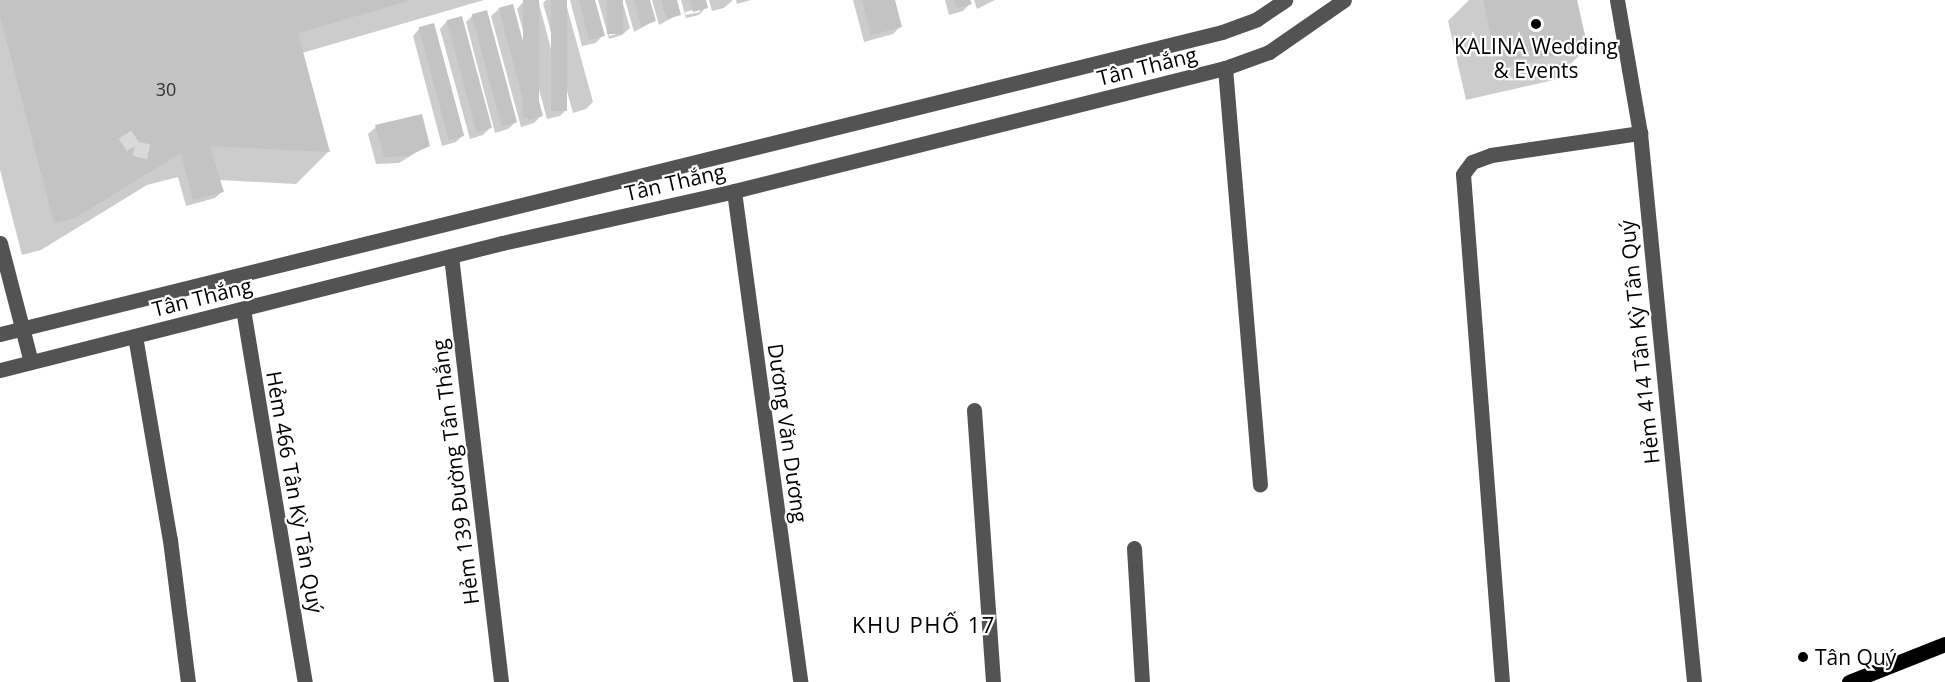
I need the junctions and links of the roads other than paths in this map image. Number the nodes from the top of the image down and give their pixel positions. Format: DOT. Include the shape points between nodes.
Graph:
graph roads {
  1 [pos="1285,0"];
  2 [pos="1344,0"];
  3 [pos="1617,0"];
  4 [pos="1225,68"];
  5 [pos="1640,133"];
  6 [pos="734,190"];
  7 [pos="0,243"];
  8 [pos="451,256"];
  9 [pos="243,309"];
  10 [pos="22,329"];
  11 [pos="0,334"];
  12 [pos="135,336"];
  13 [pos="31,362"];
  14 [pos="0,370"];
  15 [pos="974,410"];
  16 [pos="1260,485"];
  17 [pos="1134,548"];
  18 [pos="1945,644"];
  19 [pos="188,682"];
  20 [pos="305,682"];
  21 [pos="501,682"];
  22 [pos="800,682"];
  23 [pos="993,682"];
  24 [pos="1142,682"];
  25 [pos="1502,682"];
  26 [pos="1694,682"];
  27 [pos="1849,682"];
  1 -- 10 [label="street, Tân Thắng" via="1257,19 1222,32"];
  2 -- 4 [label="street, Tân Thắng" via="1269,52"];
  3 -- 5 [label="street, Hẻm 414 Tân Kỳ Tân Quý"];
  4 -- 6 [label="street, Tân Thắng"];
  4 -- 16 [label="street"];
  5 -- 25 [label="street" via="1491,155 1472,162 1462,174"];
  5 -- 26 [label="street, Hẻm 414 Tân Kỳ Tân Quý"];
  6 -- 8 [label="street, Tân Thắng"];
  6 -- 22 [label="street, Dương Văn Dương"];
  7 -- 10 [label="street"];
  8 -- 9 [label="street, Tân Thắng"];
  8 -- 21 [label="street, Hẻm 139 Đường Tân Thắng"];
  9 -- 12 [label="street, Tân Thắng"];
  9 -- 20 [label="street, Hẻm 466 Tân Kỳ Tân Quý"];
  10 -- 11 [label="street, Tân Thắng"];
  10 -- 13 [label="street"];
  12 -- 13 [label="street, Tân Thắng"];
  12 -- 19 [label="street" via="170,540"];
  13 -- 14 [label="street, Tân Thắng"];
  15 -- 23 [label="street"];
  17 -- 24 [label="street"];
  18 -- 27 [label="main road"];
}
